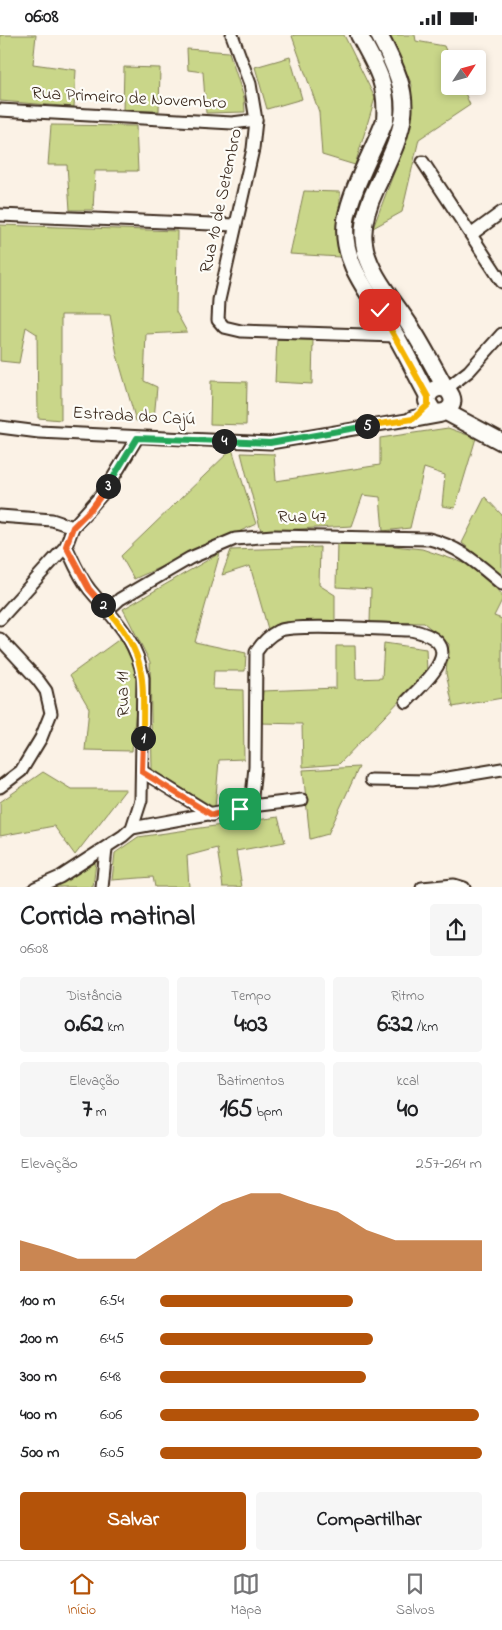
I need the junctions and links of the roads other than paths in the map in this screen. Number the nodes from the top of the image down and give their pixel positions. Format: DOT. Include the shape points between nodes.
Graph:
graph roads {
  1 [pos="232,35"];
  2 [pos="359,35"];
  3 [pos="379,35"];
  4 [pos="0,110"];
  5 [pos="256,120"];
  6 [pos="423,162"];
  7 [pos="502,212"];
  8 [pos="0,215"];
  9 [pos="235,225"];
  10 [pos="472,234"];
  11 [pos="502,282"];
  12 [pos="502,334"];
  13 [pos="396,336"];
  14 [pos="440,402"];
  15 [pos="413,419"];
  16 [pos="0,427"];
  17 [pos="137,438"];
  18 [pos="502,442"];
  19 [pos="0,516"];
  20 [pos="73,527"];
  21 [pos="66,546"];
  22 [pos="502,584"];
  23 [pos="108,610"];
  24 [pos="0,619"];
  25 [pos="0,639"];
  26 [pos="406,702"];
  27 [pos="502,769"];
  28 [pos="142,772"];
  29 [pos="371,780"];
  30 [pos="0,787"];
  31 [pos="302,800"];
  32 [pos="251,806"];
  33 [pos="212,815"];
  34 [pos="132,828"];
  35 [pos="106,849"];
  36 [pos="35,887"];
  37 [pos="102,887"];
  38 [pos="422,887"];
  39 [pos="464,887"];
  1 -- 5 [label="street, Rua 10 de Setembro" via="250,84"];
  2 -- 13 [label="main road" via="383,82 386,108 385,120 346,219 345,243 360,279"];
  3 -- 14 [label="main road" via="399,79 404,119 371,197 363,224 364,243 380,281 412,328"];
  4 -- 5 [label="street, Rua Primeiro de Novembro" via="232,123"];
  5 -- 9 [label="street, Rua 10 de Setembro"];
  6 -- 10 [label="street"];
  7 -- 10 [label="street"];
  8 -- 9 [label="street"];
  9 -- 13 [label="street, Rua 10 de Setembro" via="217,316 224,327 241,331"];
  10 -- 11 [label="street"];
  12 -- 14 [label="street"];
  13 -- 14 [label="main road"];
  14 -- 15 [label="main road, Estrada do Cajú"];
  14 -- 18 [label="main road"];
  15 -- 17 [label="street, Estrada do Cajú" via="270,443"];
  16 -- 17 [label="street, Estrada do Cajú"];
  17 -- 20 [label="street" via="105,491"];
  19 -- 20 [label="street" via="52,520"];
  20 -- 21 [label="street"];
  21 -- 23 [label="street, Rua 11" via="89,589"];
  21 -- 24 [label="street"];
  22 -- 23 [label="street, Rua 47" via="464,553 446,543 429,539 273,536 235,539 208,549 120,599"];
  23 -- 28 [label="street, Rua 11" via="134,645 140,661 143,678"];
  25 -- 30 [label="street" via="38,679 46,691 51,713 41,738 21,771"];
  26 -- 32 [label="street" via="438,669 442,657 440,646 424,633 303,628 280,630 265,639 256,652 255,767"];
  27 -- 29 [label="street" via="430,781"];
  28 -- 33 [label="street"];
  28 -- 34 [label="street, Rua 11" via="141,800"];
  31 -- 32 [label="street"];
  32 -- 33 [label="street"];
  33 -- 34 [label="street"];
  34 -- 35 [label="street"];
  35 -- 36 [label="street" via="60,877"];
  35 -- 37 [label="street"];
  38 -- 39 [label="street"];
}
